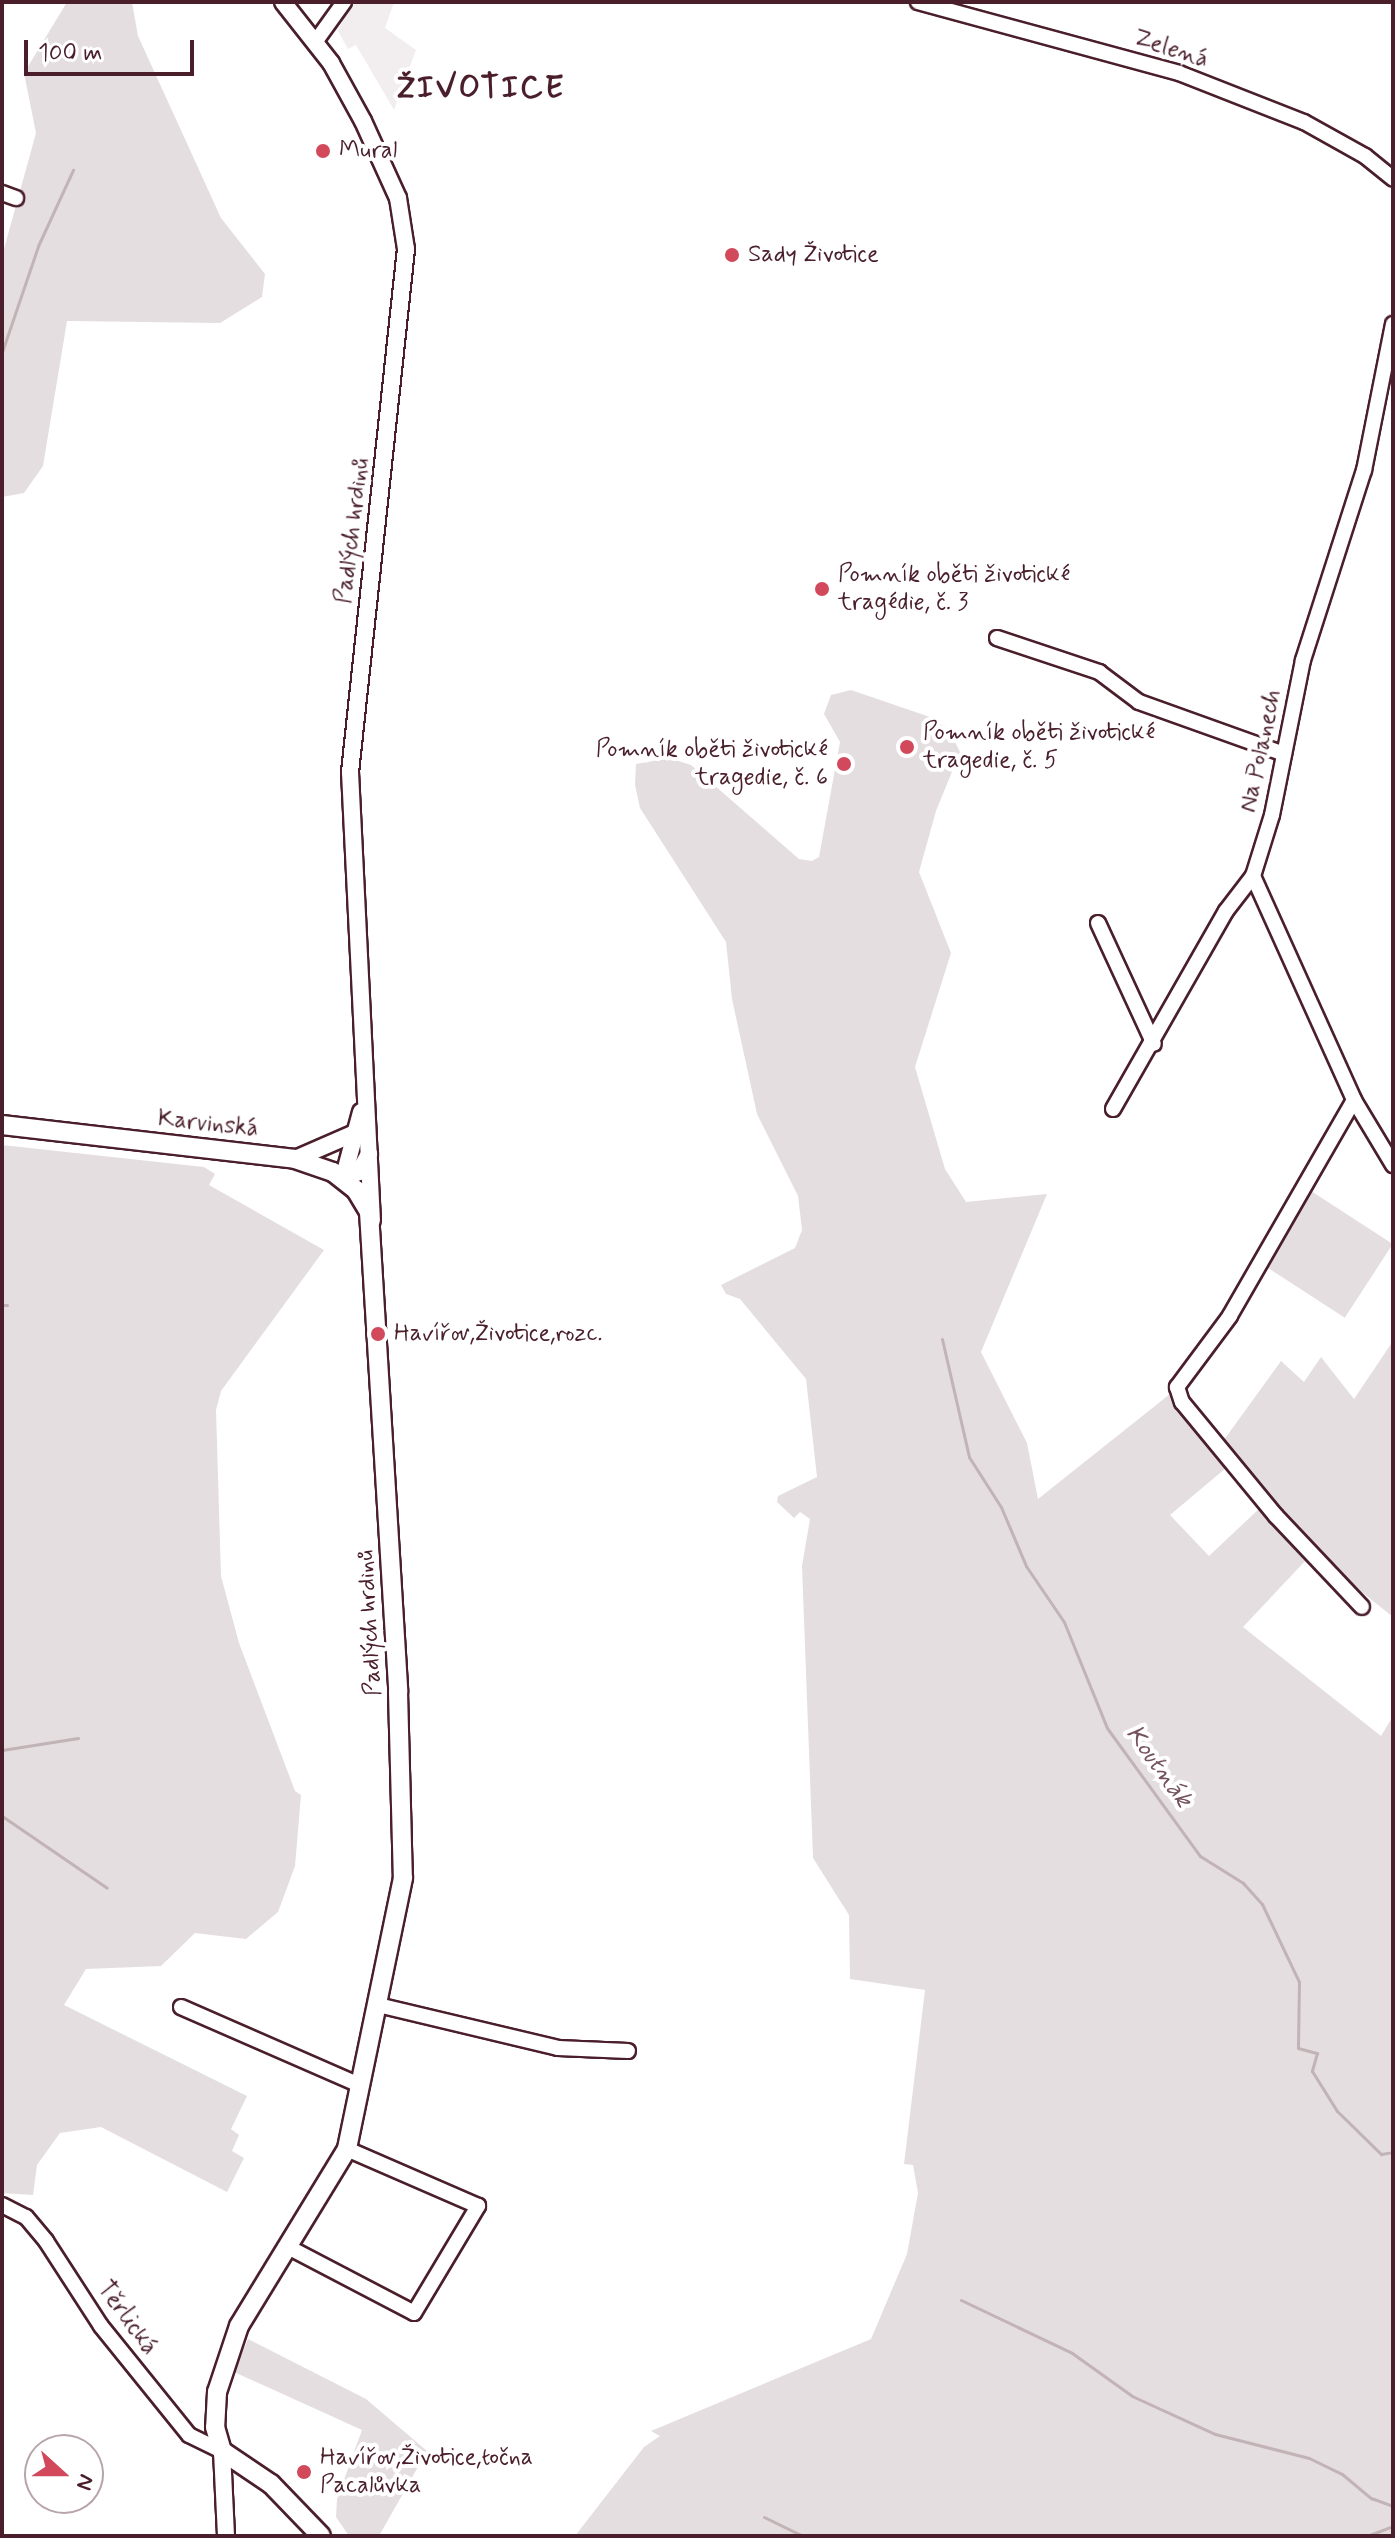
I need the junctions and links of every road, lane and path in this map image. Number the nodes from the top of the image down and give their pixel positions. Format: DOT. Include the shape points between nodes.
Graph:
graph roads {
  1 [pos="283,2"];
  2 [pos="344,2"];
  3 [pos="918,2"];
  4 [pos="316,41"];
  5 [pos="1393,179"];
  6 [pos="1393,324"];
  7 [pos="997,638"];
  8 [pos="1284,754"];
  9 [pos="1253,876"];
  10 [pos="1098,923"];
  11 [pos="1154,1044"];
  12 [pos="365,1099"];
  13 [pos="1354,1100"];
  14 [pos="1113,1109"];
  15 [pos="2,1125"];
  16 [pos="355,1133"];
  17 [pos="369,1154"];
  18 [pos="295,1159"];
  19 [pos="1393,1165"];
  20 [pos="343,1179"];
  21 [pos="372,1231"];
  22 [pos="1362,1607"];
  23 [pos="378,2005"];
  24 [pos="181,2007"];
  25 [pos="628,2051"];
  26 [pos="362,2086"];
  27 [pos="347,2149"];
  28 [pos="2,2205"];
  29 [pos="288,2247"];
  30 [pos="222,2451"];
  31 [pos="245,2467"];
  32 [pos="223,2478"];
  33 [pos="226,2536"];
  34 [pos="321,2536"];
  1 -- 4 [label="street, Padlých hrdinů"];
  2 -- 4 [label="street"];
  3 -- 5 [label="street, Zelená" via="1179,73 1304,122 1365,156"];
  4 -- 12 [label="street, Padlých hrdinů" via="383,162 398,198 406,249 350,772"];
  6 -- 8 [label="street, Na Polanech" via="1364,470 1303,660"];
  7 -- 8 [label="street" via="1099,672 1139,702"];
  8 -- 9 [label="street, Na Polanech"];
  9 -- 11 [label="street" via="1226,911"];
  9 -- 13 [label="street"];
  10 -- 11 [label="street"];
  11 -- 14 [label="street"];
  12 -- 16 [label="street, Padlých hrdinů"];
  12 -- 17 [label="street, Padlých hrdinů"];
  13 -- 19 [label="street"];
  13 -- 22 [label="street" via="1230,1316 1177,1387 1182,1402 1276,1516"];
  15 -- 18 [label="main road, Karvinská"];
  16 -- 18 [label="street"];
  16 -- 20 [label="street, Padlých hrdinů"];
  17 -- 20 [label="street" via="359,1172"];
  17 -- 21 [label="street, Padlých hrdinů"];
  18 -- 20 [label="main road, Karvinská"];
  20 -- 21 [label="main road, Karvinská" via="366,1203"];
  21 -- 23 [label="main road, Padlých hrdinů" via="404,1855"];
  23 -- 25 [label="street" via="558,2048"];
  23 -- 26 [label="main road, Padlých hrdinů"];
  24 -- 26 [label="street"];
  26 -- 27 [label="main road, Padlých hrdinů"];
  27 -- 29 [label="main road, Padlých hrdinů"];
  27 -- 29 [label="street" via="478,2206 414,2313"];
  28 -- 30 [label="street, Těrlická" via="26,2217 46,2241 101,2326 189,2435"];
  29 -- 30 [label="main road, Padlých hrdinů" via="249,2306 226,2358 215,2427"];
  30 -- 31 [label="main road"];
  30 -- 32 [label="street"];
  31 -- 32 [label="street"];
  31 -- 34 [label="main road" via="271,2484"];
  32 -- 33 [label="street"];
}
